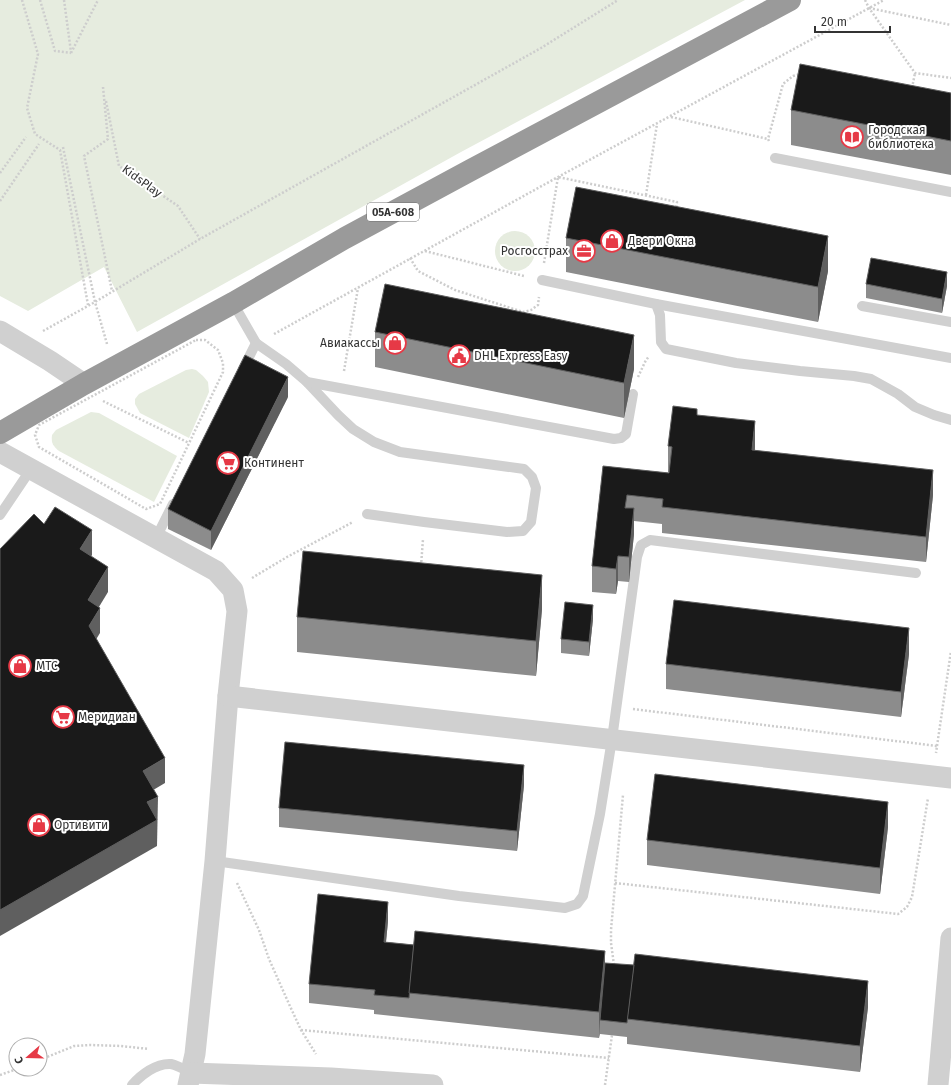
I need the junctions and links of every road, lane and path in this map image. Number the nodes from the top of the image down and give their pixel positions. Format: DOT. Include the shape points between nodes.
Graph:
graph roads {
  1 [pos="22,0"];
  2 [pos="40,0"];
  3 [pos="64,0"];
  4 [pos="98,0"];
  5 [pos="618,0"];
  6 [pos="790,0"];
  7 [pos="865,0"];
  8 [pos="884,0"];
  9 [pos="869,8"];
  10 [pos="951,25"];
  11 [pos="71,53"];
  12 [pos="804,73"];
  13 [pos="915,73"];
  14 [pos="951,78"];
  15 [pos="910,94"];
  16 [pos="670,116"];
  17 [pos="657,124"];
  18 [pos="26,137"];
  19 [pos="768,139"];
  20 [pos="40,144"];
  21 [pos="63,147"];
  22 [pos="775,158"];
  23 [pos="0,173"];
  24 [pos="558,176"];
  25 [pos="951,192"];
  26 [pos="646,195"];
  27 [pos="0,201"];
  28 [pos="675,215"];
  29 [pos="200,239"];
  30 [pos="424,250"];
  31 [pos="410,258"];
  32 [pos="542,280"];
  33 [pos="358,287"];
  34 [pos="112,291"];
  35 [pos="94,302"];
  36 [pos="233,303"];
  37 [pos="656,304"];
  38 [pos="88,305"];
  39 [pos="538,305"];
  40 [pos="862,306"];
  41 [pos="951,322"];
  42 [pos="0,331"];
  43 [pos="661,342"];
  44 [pos="20,343"];
  45 [pos="256,343"];
  46 [pos="951,358"];
  47 [pos="117,375"];
  48 [pos="238,378"];
  49 [pos="307,382"];
  50 [pos="342,388"];
  51 [pos="89,390"];
  52 [pos="633,394"];
  53 [pos="951,420"];
  54 [pos="0,433"];
  55 [pos="189,443"];
  56 [pos="0,452"];
  57 [pos="31,469"];
  58 [pos="178,496"];
  59 [pos="367,514"];
  60 [pos="0,515"];
  61 [pos="424,522"];
  62 [pos="156,538"];
  63 [pos="421,570"];
  64 [pos="916,573"];
  65 [pos="233,590"];
  66 [pos="951,651"];
  67 [pos="228,696"];
  68 [pos="616,707"];
  69 [pos="612,739"];
  70 [pos="937,746"];
  71 [pos="941,777"];
  72 [pos="624,788"];
  73 [pos="215,861"];
  74 [pos="615,883"];
  75 [pos="951,938"];
  76 [pos="614,966"];
  77 [pos="301,1030"];
  78 [pos="612,1035"];
  79 [pos="150,1049"];
  80 [pos="48,1057"];
  81 [pos="609,1058"];
  82 [pos="331,1078"];
  83 [pos="191,1081"];
  84 [pos="132,1085"];
  85 [pos="433,1085"];
  86 [pos="605,1085"];
  87 [pos="938,1085"];
  1 -- 38 [label="path" via="38,54 27,108 34,134 60,150"];
  2 -- 11 [label="path" via="55,51"];
  3 -- 11 [label="path"];
  4 -- 11 [label="path"];
  5 -- 29 [label="path" via="541,48"];
  6 -- 36 [label="highway, 05А-608" via="464,173"];
  7 -- 9 [label="path"];
  8 -- 9 [label="path"];
  9 -- 10 [label="path"];
  9 -- 13 [label="path"];
  9 -- 16 [label="path"];
  12 -- 19 [label="path" via="793,76 783,84"];
  13 -- 14 [label="path"];
  13 -- 15 [label="path"];
  16 -- 17 [label="path"];
  16 -- 19 [label="path"];
  17 -- 24 [label="path"];
  17 -- 26 [label="path"];
  18 -- 23 [label="path"];
  19 -- 22 [label="path"];
  20 -- 27 [label="path"];
  21 -- 35 [label="path"];
  22 -- 25 [label="lane"];
  24 -- 26 [label="path"];
  24 -- 30 [label="path"];
  24 -- 32 [label="path"];
  26 -- 28 [label="path" via="677,202"];
  29 -- 34 [label="path"];
  29 -- 34 [label="path, KidsPlay" via="178,206 119,166 103,87 108,139 84,156"];
  30 -- 31 [label="path"];
  30 -- 32 [label="path"];
  31 -- 33 [label="path"];
  31 -- 39 [label="path" via="418,271 455,290 523,312"];
  32 -- 37 [label="lane"];
  33 -- 45 [label="path"];
  33 -- 50 [label="path"];
  34 -- 35 [label="path"];
  35 -- 38 [label="path"];
  35 -- 47 [label="path"];
  36 -- 45 [label="lane"];
  36 -- 47 [label="highway, 05А-608"];
  37 -- 43 [label="lane" via="660,315"];
  37 -- 46 [label="lane"];
  38 -- 44 [label="path"];
  40 -- 41 [label="lane"];
  42 -- 44 [label="street"];
  43 -- 52 [label="path" via="645,362"];
  43 -- 53 [label="lane" via="666,349 736,363 871,379 915,407"];
  44 -- 51 [label="street" via="50,360"];
  45 -- 48 [label="lane"];
  45 -- 49 [label="lane"];
  47 -- 51 [label="highway, 05А-608"];
  47 -- 51 [label="path"];
  47 -- 55 [label="path" via="196,340 205,340 218,350 223,372"];
  49 -- 50 [label="lane"];
  49 -- 61 [label="lane" via="338,415 374,442 400,452 524,469 532,477 536,488 531,522 523,531 507,532"];
  50 -- 52 [label="lane" via="614,438 621,438 626,434"];
  51 -- 54 [label="highway, 05А-608"];
  51 -- 55 [label="path"];
  51 -- 55 [label="path" via="39,425 35,436 39,447 146,508 160,504"];
  56 -- 57 [label="street"];
  57 -- 60 [label="lane"];
  57 -- 62 [label="street"];
  58 -- 62 [label="lane"];
  59 -- 61 [label="lane"];
  59 -- 65 [label="path" via="287,557"];
  61 -- 63 [label="path"];
  62 -- 65 [label="street" via="216,571"];
  64 -- 68 [label="lane" via="650,540 641,546 637,557"];
  65 -- 67 [label="street" via="237,611"];
  66 -- 70 [label="path"];
  67 -- 69 [label="street"];
  67 -- 73 [label="street"];
  68 -- 69 [label="lane"];
  68 -- 70 [label="path"];
  69 -- 71 [label="street"];
  69 -- 73 [label="lane" via="583,896 577,904 565,908 460,896"];
  70 -- 71 [label="path"];
  71 -- 74 [label="path" via="912,897 898,914"];
  72 -- 74 [label="path"];
  73 -- 77 [label="path" via="234,876"];
  73 -- 83 [label="street"];
  74 -- 76 [label="path" via="611,930"];
  75 -- 87 [label="street"];
  77 -- 81 [label="path"];
  77 -- 82 [label="path"];
  78 -- 81 [label="path"];
  79 -- 80 [label="path" via="74,1046"];
  81 -- 86 [label="path"];
  82 -- 83 [label="street"];
  82 -- 85 [label="street"];
  83 -- 84 [label="lane" via="171,1064 150,1070 139,1076"];
}
